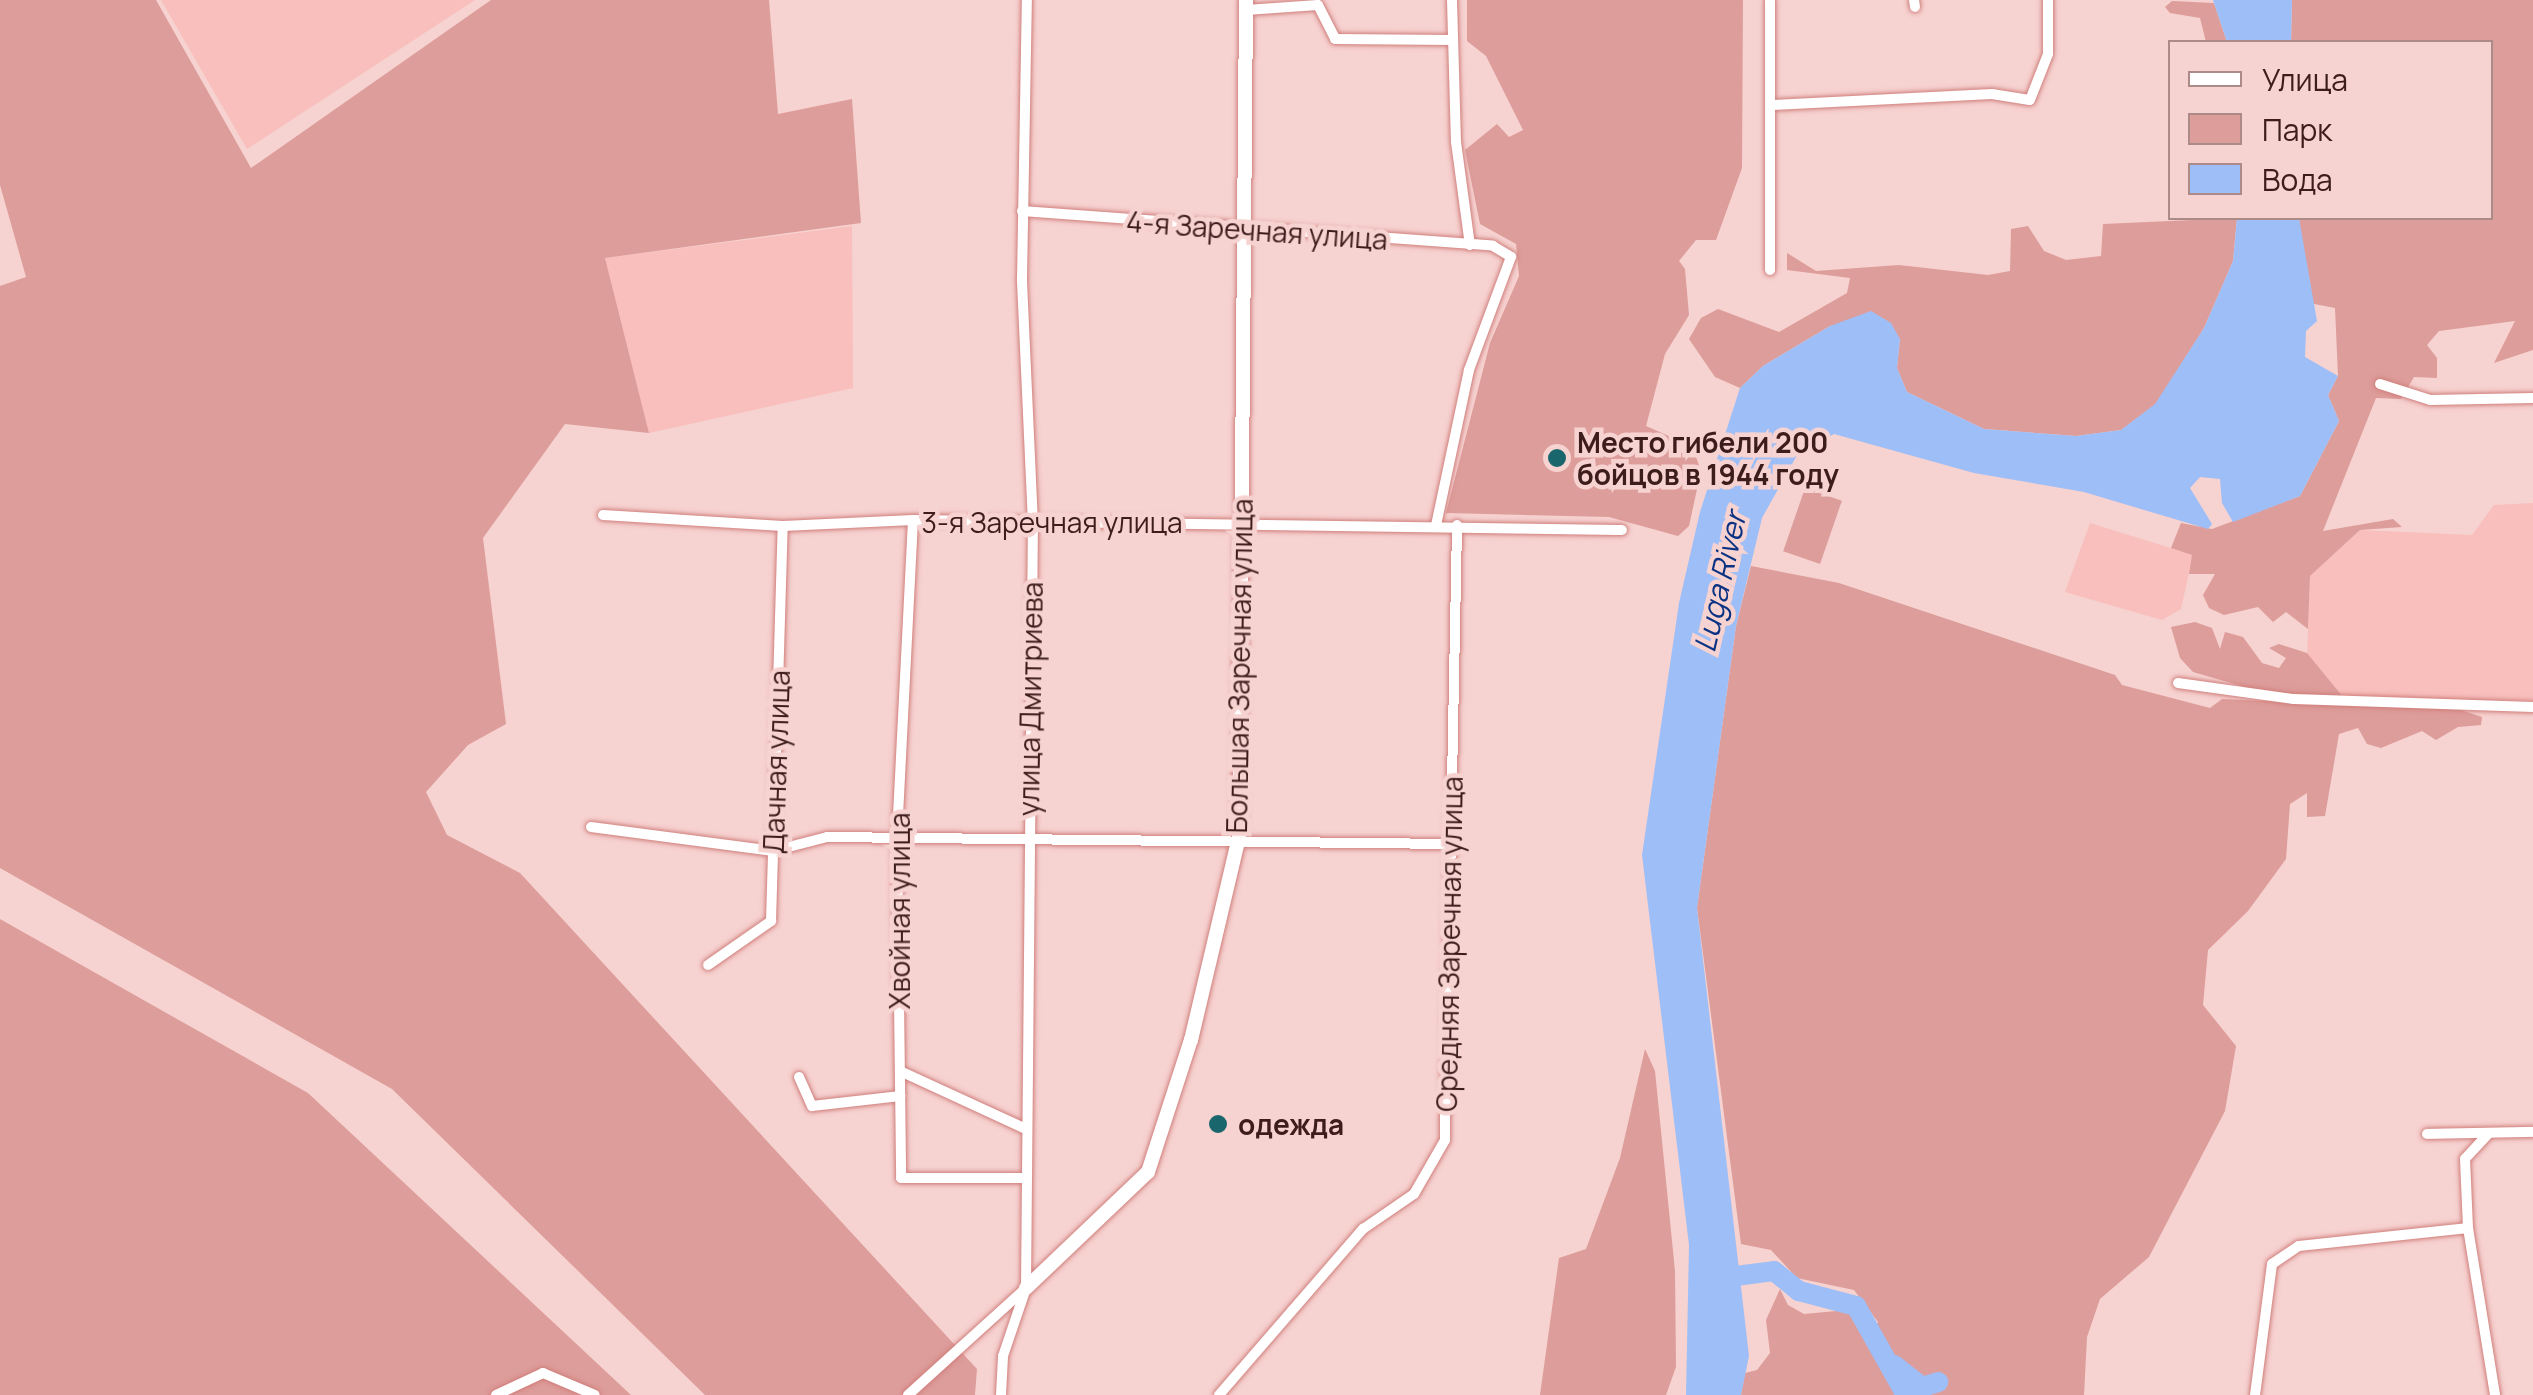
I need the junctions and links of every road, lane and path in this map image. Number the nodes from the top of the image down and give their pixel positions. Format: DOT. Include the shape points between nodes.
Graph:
graph roads {
  1 [pos="1027,0"];
  2 [pos="1452,0"];
  3 [pos="1770,0"];
  4 [pos="2048,0"];
  5 [pos="1246,5"];
  6 [pos="1453,40"];
  7 [pos="1774,105"];
  8 [pos="1022,210"];
  9 [pos="1243,232"];
  10 [pos="1470,245"];
  11 [pos="1770,270"];
  12 [pos="2380,384"];
  13 [pos="2533,398"];
  14 [pos="603,515"];
  15 [pos="913,520"];
  16 [pos="1243,522"];
  17 [pos="1033,524"];
  18 [pos="1436,525"];
  19 [pos="1457,525"];
  20 [pos="782,526"];
  21 [pos="1622,530"];
  22 [pos="2178,684"];
  23 [pos="2533,707"];
  24 [pos="591,827"];
  25 [pos="896,837"];
  26 [pos="1238,837"];
  27 [pos="1026,842"];
  28 [pos="1450,844"];
  29 [pos="773,851"];
  30 [pos="708,965"];
  31 [pos="900,1071"];
  32 [pos="799,1077"];
  33 [pos="900,1096"];
  34 [pos="1026,1130"];
  35 [pos="2533,1132"];
  36 [pos="2489,1133"];
  37 [pos="2427,1134"];
  38 [pos="1026,1178"];
  39 [pos="2468,1228"];
  40 [pos="1026,1288"];
  41 [pos="496,1395"];
  42 [pos="594,1395"];
  43 [pos="908,1395"];
  44 [pos="1001,1395"];
  45 [pos="1220,1395"];
  46 [pos="2255,1395"];
  47 [pos="2495,1395"];
  1 -- 8 [label="street, улица Дмитриева"];
  2 -- 6 [label="street"];
  3 -- 7 [label="street"];
  4 -- 7 [label="street" via="2048,54 2030,100 1992,94"];
  5 -- 6 [label="street" via="1318,5 1335,39"];
  5 -- 9 [label="street, Большая Заречная улица"];
  6 -- 10 [label="street" via="1456,142"];
  7 -- 11 [label="street"];
  8 -- 9 [label="street, 4-я Заречная улица"];
  8 -- 17 [label="street, улица Дмитриева"];
  9 -- 10 [label="street, 4-я Заречная улица"];
  9 -- 16 [label="street, Большая Заречная улица"];
  10 -- 18 [label="street, 4-я Заречная улица" via="1493,246 1511,258 1469,370"];
  12 -- 13 [label="street" via="2430,400"];
  14 -- 20 [label="street, 3-я Заречная улица"];
  15 -- 17 [label="street, 3-я Заречная улица"];
  15 -- 20 [label="street, 3-я Заречная улица"];
  15 -- 25 [label="street, Хвойная улица"];
  16 -- 17 [label="street, 3-я Заречная улица"];
  16 -- 18 [label="street, 3-я Заречная улица"];
  16 -- 26 [label="street, Большая Заречная улица"];
  17 -- 27 [label="street, улица Дмитриева"];
  18 -- 19 [label="street, 3-я Заречная улица"];
  19 -- 21 [label="street, 3-я Заречная улица"];
  19 -- 28 [label="street, Средняя Заречная улица"];
  20 -- 29 [label="street, Дачная улица"];
  22 -- 23 [label="street" via="2294,699"];
  24 -- 29 [label="street"];
  25 -- 27 [label="street"];
  25 -- 29 [label="street" via="828,838"];
  25 -- 31 [label="street, Хвойная улица"];
  26 -- 27 [label="street"];
  26 -- 28 [label="street"];
  26 -- 40 [label="street, Большая Заречная улица" via="1191,1040 1148,1172"];
  27 -- 34 [label="street, улица Дмитриева"];
  28 -- 45 [label="street, Средняя Заречная улица" via="1445,1140 1414,1194 1363,1229"];
  29 -- 30 [label="street, Дачная улица" via="770,921"];
  31 -- 33 [label="street, Хвойная улица"];
  31 -- 34 [label="street"];
  32 -- 33 [label="street" via="812,1106"];
  33 -- 38 [label="street, Хвойная улица" via="901,1178"];
  34 -- 38 [label="street, улица Дмитриева"];
  35 -- 36 [label="street"];
  36 -- 37 [label="street"];
  36 -- 39 [label="street" via="2465,1159"];
  38 -- 40 [label="street, улица Дмитриева"];
  39 -- 46 [label="street" via="2298,1246 2272,1264"];
  39 -- 47 [label="street"];
  40 -- 43 [label="street, Большая Заречная улица"];
  40 -- 44 [label="street, улица Дмитриева" via="1004,1356"];
  41 -- 42 [label="street" via="542,1373"];
}
